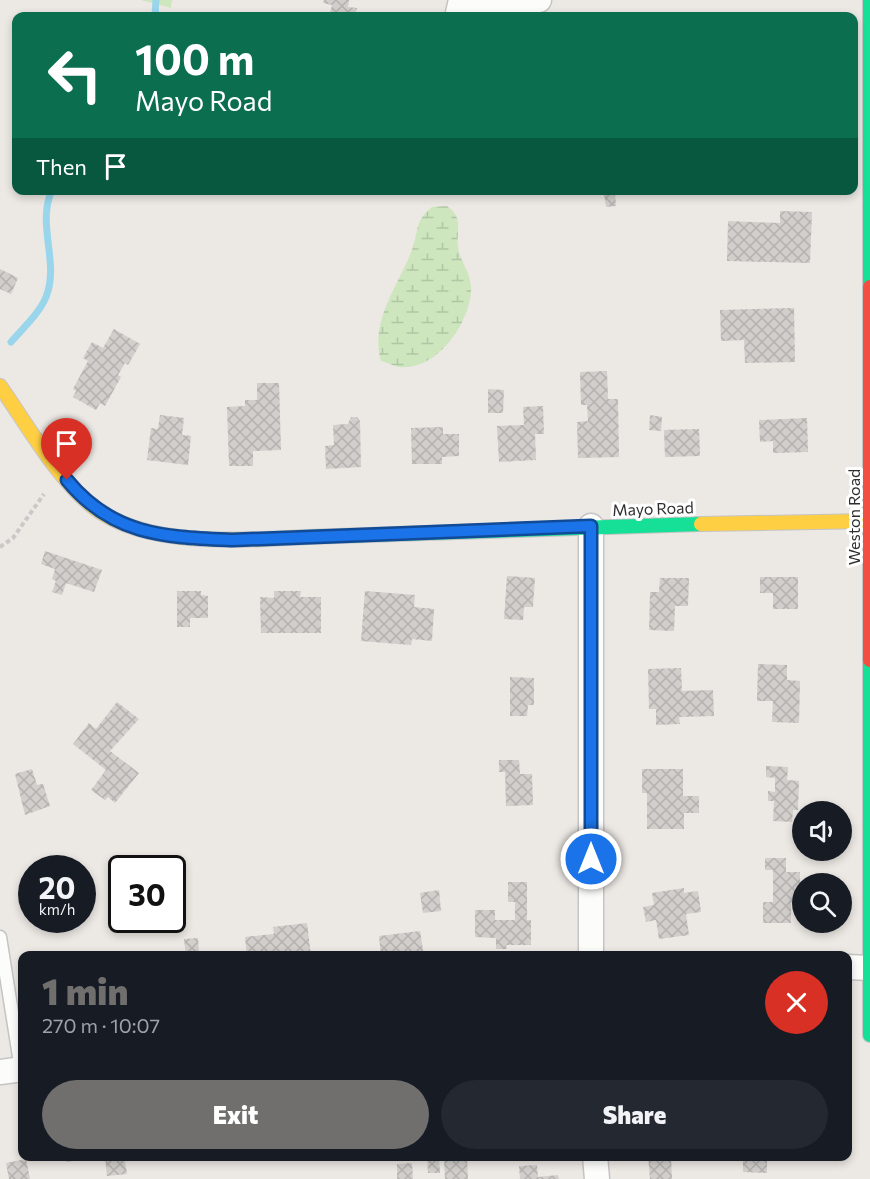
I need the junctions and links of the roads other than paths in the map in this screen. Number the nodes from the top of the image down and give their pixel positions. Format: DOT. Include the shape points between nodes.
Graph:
graph roads {
  1 [pos="539,0"];
  2 [pos="870,0"];
  3 [pos="464,12"];
  4 [pos="870,99"];
  5 [pos="0,386"];
  6 [pos="869,521"];
  7 [pos="591,526"];
  8 [pos="870,577"];
  9 [pos="870,914"];
  10 [pos="0,937"];
  11 [pos="591,951"];
  12 [pos="852,967"];
  13 [pos="870,968"];
  14 [pos="870,1035"];
  15 [pos="14,1070"];
  16 [pos="595,1161"];
  17 [pos="597,1179"];
  1 -- 3 [label="street"];
  2 -- 4 [label="main road, Weston Road"];
  4 -- 6 [label="main road, Weston Road"];
  5 -- 7 [label="main road, Mayo Road" via="59,470 94,508 113,520 158,534 232,540"];
  6 -- 7 [label="main road, Mayo Road"];
  6 -- 8 [label="main road, Weston Road"];
  7 -- 11 [label="street"];
  8 -- 9 [label="main road, Weston Road"];
  9 -- 13 [label="main road, Weston Road"];
  10 -- 15 [label="lane"];
  12 -- 13 [label="street"];
  13 -- 14 [label="main road, Weston Road"];
  16 -- 17 [label="street"];
}
